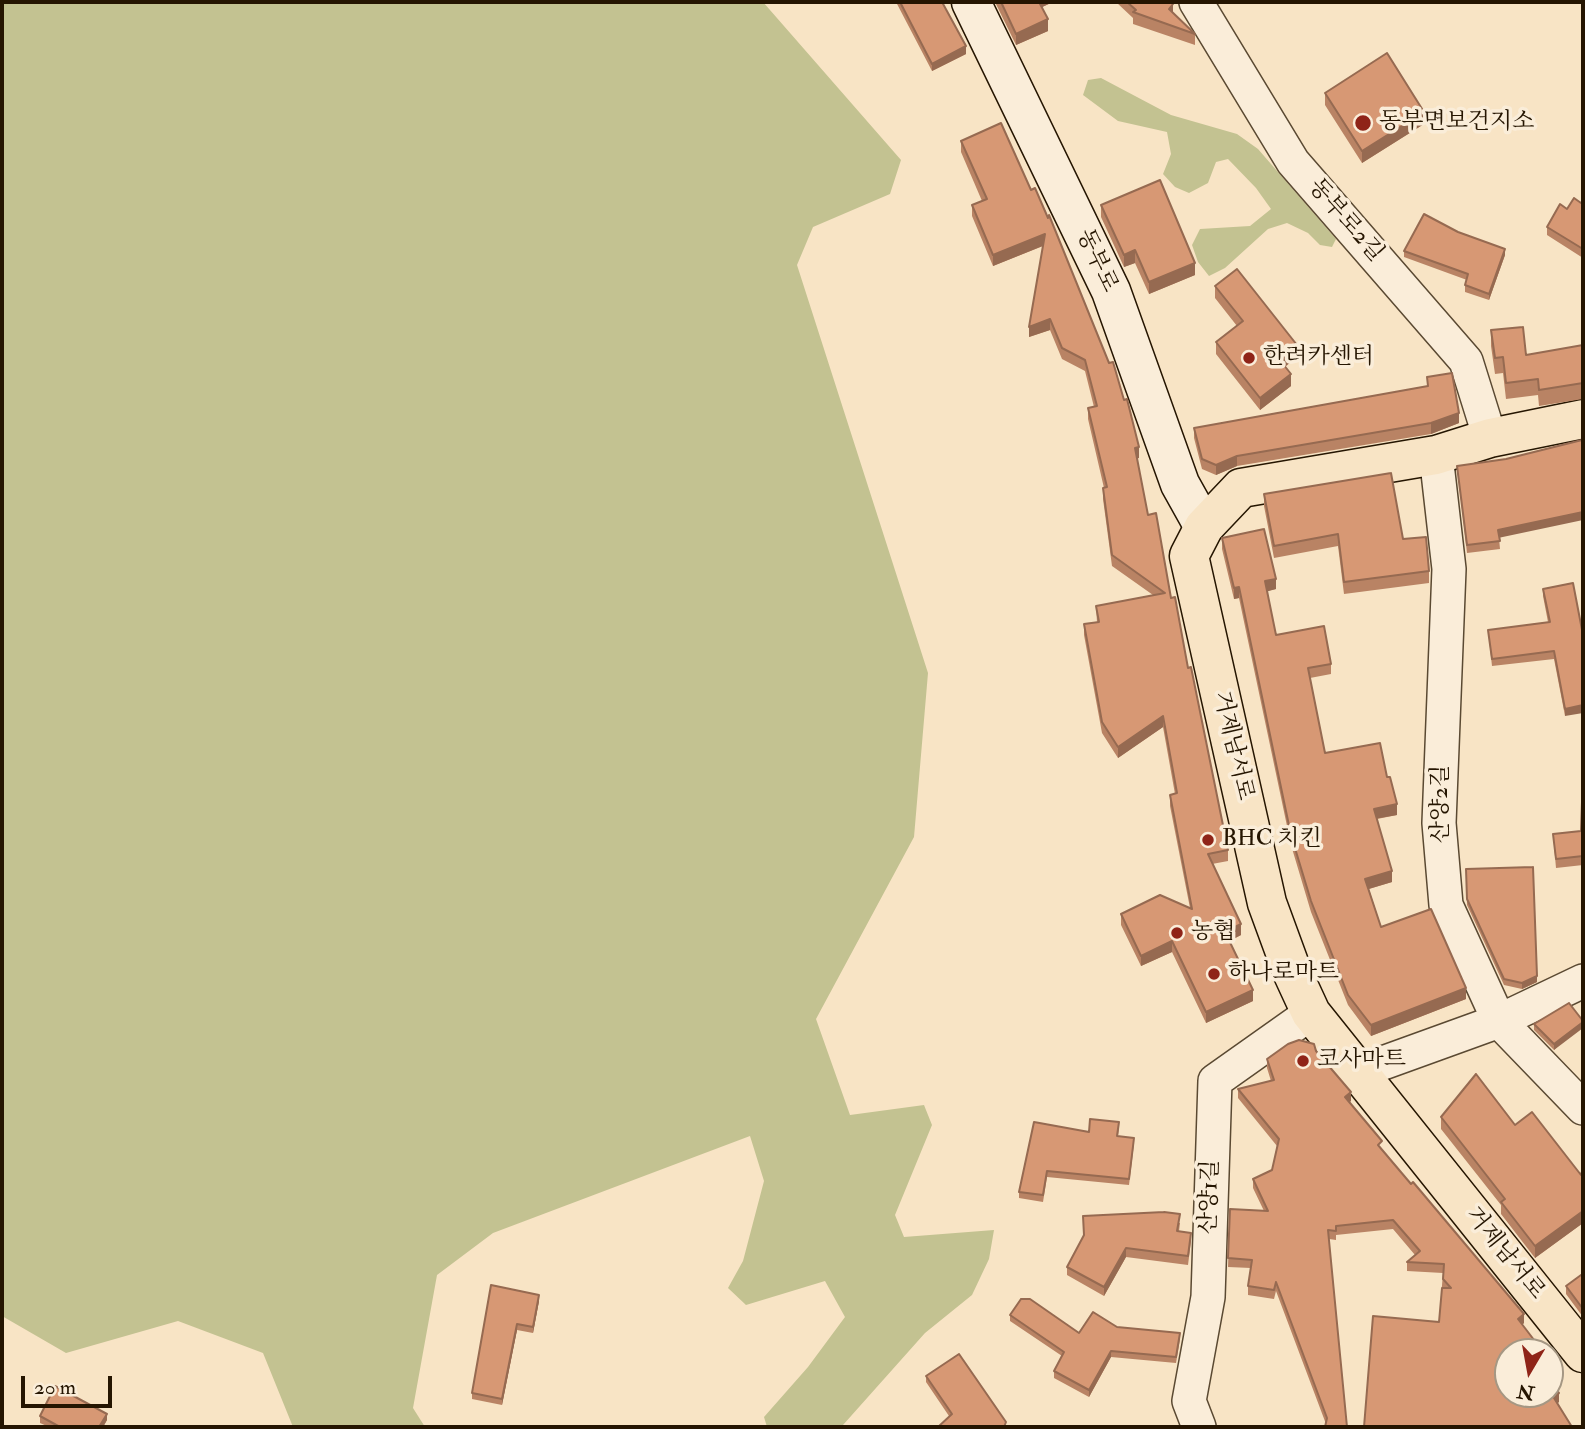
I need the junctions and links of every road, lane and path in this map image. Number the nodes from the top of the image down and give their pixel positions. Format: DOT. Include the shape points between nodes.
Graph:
graph roads {
  1 [pos="971,2"];
  2 [pos="1196,2"];
  3 [pos="1583,419"];
  4 [pos="1490,438"];
  5 [pos="1436,455"];
  6 [pos="1204,527"];
  7 [pos="1583,981"];
  8 [pos="1311,1013"];
  9 [pos="1499,1021"];
  10 [pos="1358,1072"];
  11 [pos="1583,1108"];
  12 [pos="1583,1353"];
  13 [pos="1199,1427"];
  1 -- 6 [label="street, 동부로" via="1111,291 1180,484"];
  2 -- 4 [label="street, 동부로2길" via="1293,162 1466,361"];
  3 -- 4 [label="main road, 거제남서로"];
  4 -- 5 [label="main road, 거제남서로"];
  5 -- 6 [label="main road, 거제남서로" via="1241,488"];
  5 -- 9 [label="street, 산양2길" via="1449,569 1439,823 1446,905"];
  6 -- 8 [label="main road, 거제남서로" via="1189,556 1268,903"];
  7 -- 9 [label="street"];
  8 -- 10 [label="main road, 거제남서로"];
  8 -- 13 [label="street, 산양1길" via="1215,1082 1208,1297 1189,1401"];
  9 -- 10 [label="street"];
  9 -- 11 [label="street, 산양2길"];
  10 -- 12 [label="main road, 거제남서로"];
}
